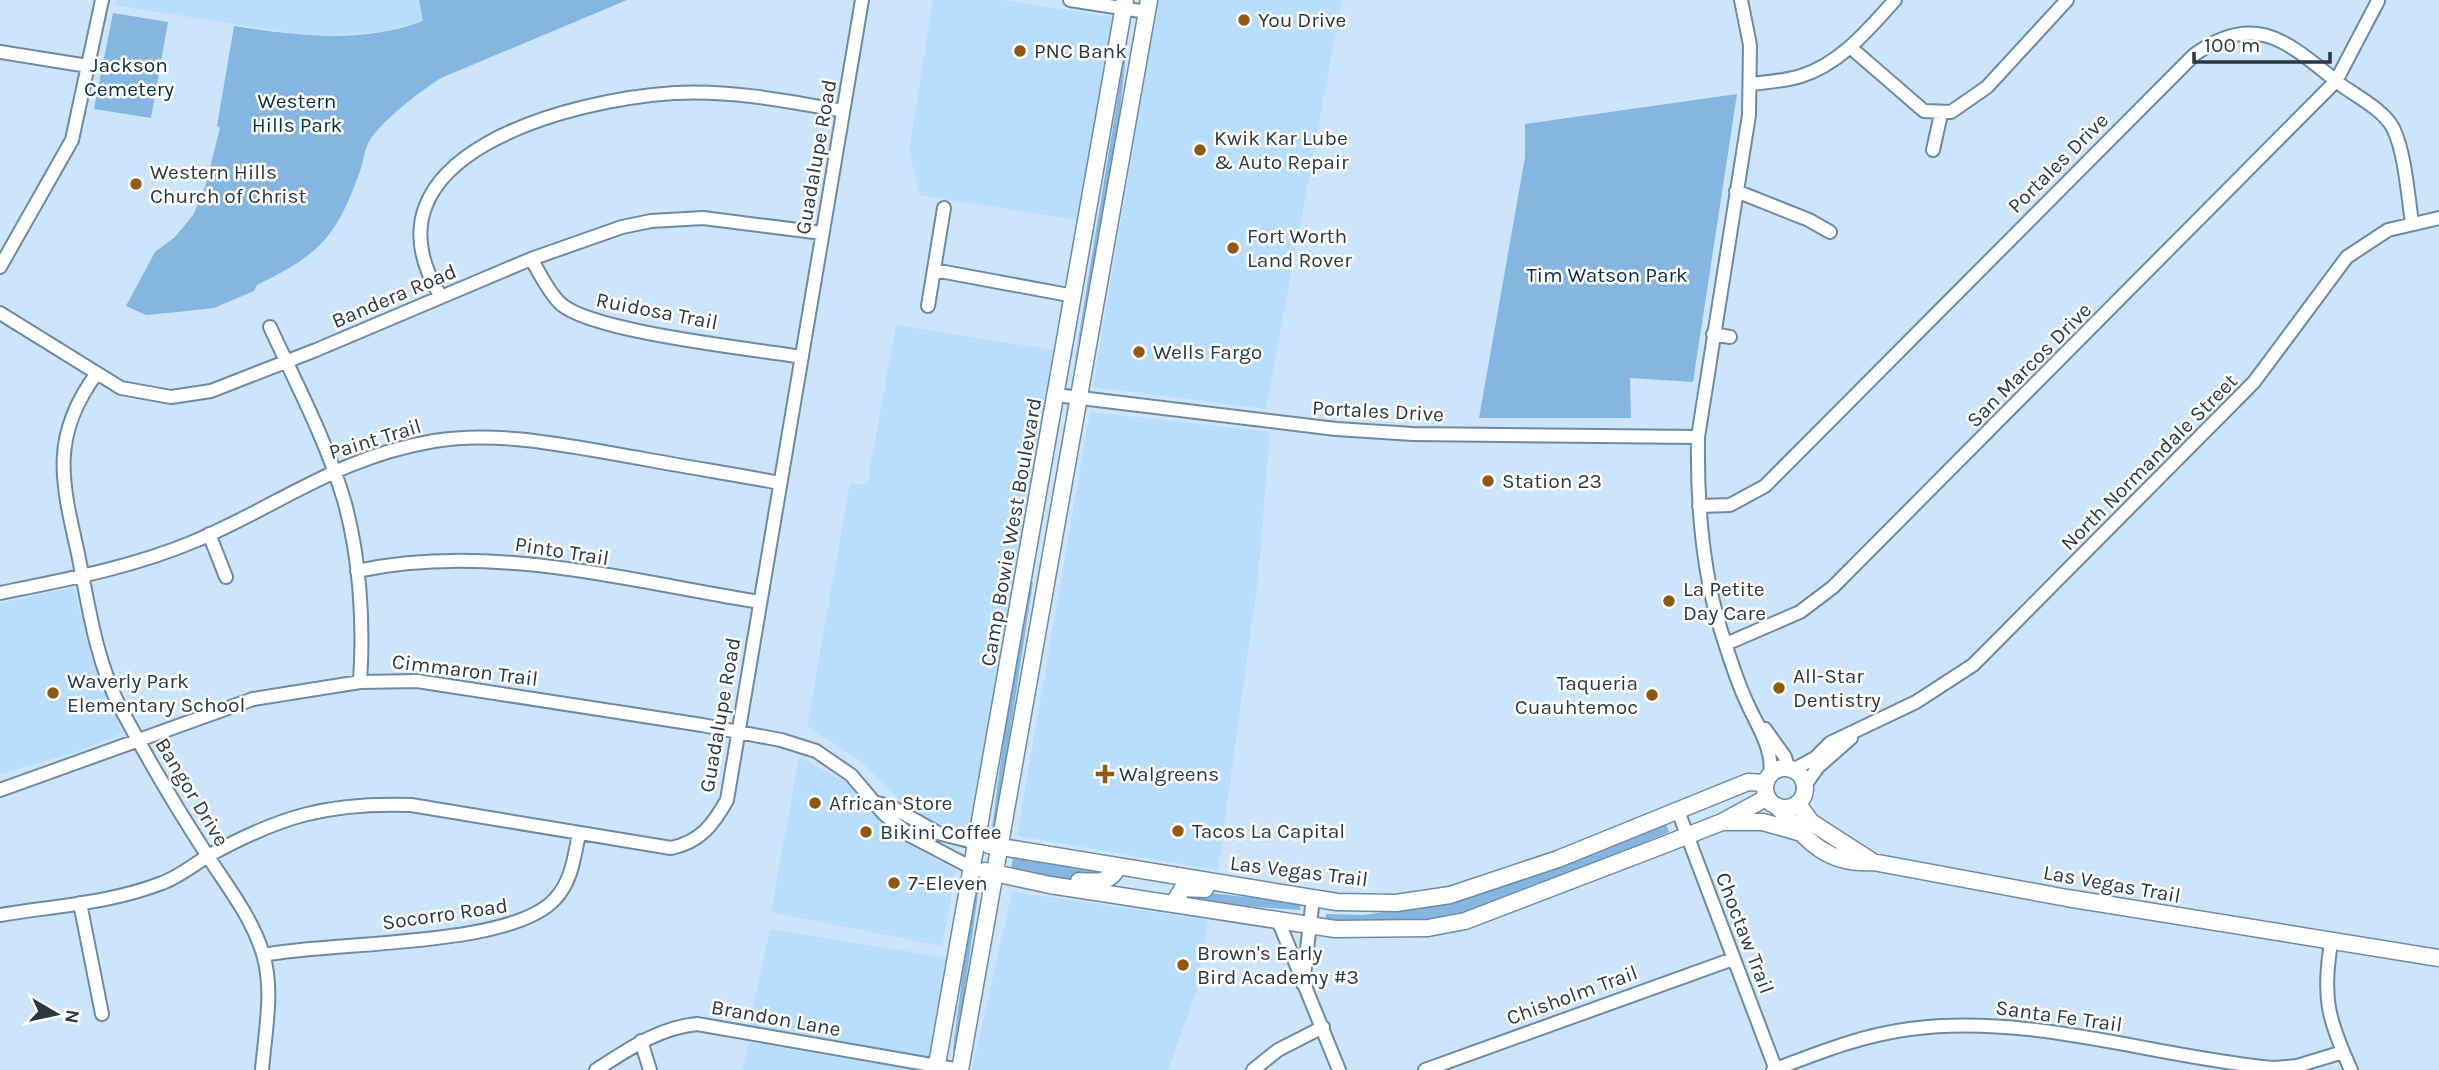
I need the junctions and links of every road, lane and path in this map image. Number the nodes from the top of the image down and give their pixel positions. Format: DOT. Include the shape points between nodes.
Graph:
graph roads {
  1 [pos="102,0"];
  2 [pos="862,0"];
  3 [pos="1070,0"];
  4 [pos="1741,0"];
  5 [pos="1895,0"];
  6 [pos="2067,0"];
  7 [pos="2378,1"];
  8 [pos="1124,4"];
  9 [pos="1148,6"];
  10 [pos="1850,47"];
  11 [pos="0,52"];
  12 [pos="88,66"];
  13 [pos="2336,80"];
  14 [pos="1751,84"];
  15 [pos="843,111"];
  16 [pos="1941,114"];
  17 [pos="1933,150"];
  18 [pos="1736,191"];
  19 [pos="944,208"];
  20 [pos="2439,218"];
  21 [pos="2412,223"];
  22 [pos="1830,232"];
  23 [pos="822,233"];
  24 [pos="531,259"];
  25 [pos="0,267"];
  26 [pos="934,270"];
  27 [pos="1074,296"];
  28 [pos="441,297"];
  29 [pos="928,306"];
  30 [pos="0,313"];
  31 [pos="270,327"];
  32 [pos="1713,334"];
  33 [pos="1730,337"];
  34 [pos="802,357"];
  35 [pos="286,362"];
  36 [pos="97,373"];
  37 [pos="1056,395"];
  38 [pos="1079,397"];
  39 [pos="1698,437"];
  40 [pos="333,470"];
  41 [pos="780,483"];
  42 [pos="1699,506"];
  43 [pos="209,534"];
  44 [pos="1026,566"];
  45 [pos="1049,569"];
  46 [pos="357,571"];
  47 [pos="82,575"];
  48 [pos="226,577"];
  49 [pos="0,593"];
  50 [pos="760,602"];
  51 [pos="1726,643"];
  52 [pos="360,682"];
  53 [pos="1757,722"];
  54 [pos="1868,725"];
  55 [pos="738,732"];
  56 [pos="138,740"];
  57 [pos="1790,769"];
  58 [pos="1768,779"];
  59 [pos="1804,788"];
  60 [pos="0,790"];
  61 [pos="877,803"];
  62 [pos="1798,804"];
  63 [pos="1774,805"];
  64 [pos="1678,811"];
  65 [pos="1722,822"];
  66 [pos="1798,832"];
  67 [pos="579,834"];
  68 [pos="1688,834"];
  69 [pos="977,843"];
  70 [pos="1000,847"];
  71 [pos="208,856"];
  72 [pos="1872,862"];
  73 [pos="1118,866"];
  74 [pos="972,868"];
  75 [pos="995,873"];
  76 [pos="1050,885"];
  77 [pos="1241,886"];
  78 [pos="1313,898"];
  79 [pos="80,903"];
  80 [pos="1173,904"];
  81 [pos="0,915"];
  82 [pos="1278,920"];
  83 [pos="1309,925"];
  84 [pos="2331,943"];
  85 [pos="264,955"];
  86 [pos="2439,958"];
  87 [pos="1734,959"];
  88 [pos="1303,984"];
  89 [pos="102,1014"];
  90 [pos="1323,1027"];
  91 [pos="641,1041"];
  92 [pos="2343,1052"];
  93 [pos="936,1068"];
  94 [pos="262,1070"];
  95 [pos="596,1070"];
  96 [pos="650,1070"];
  97 [pos="960,1070"];
  98 [pos="1253,1070"];
  99 [pos="1339,1070"];
  100 [pos="1424,1070"];
  101 [pos="1774,1070"];
  102 [pos="2351,1070"];
  1 -- 12 [label="street"];
  2 -- 15 [label="street, Guadalupe Road"];
  3 -- 8 [label="street"];
  4 -- 14 [label="street" via="1749,36"];
  5 -- 10 [label="street"];
  6 -- 16 [label="street" via="1987,87 1959,109"];
  7 -- 13 [label="street, San Marcos Drive"];
  8 -- 9 [label="street"];
  8 -- 27 [label="main road, Camp Bowie West Boulevard"];
  9 -- 38 [label="main road, Camp Bowie West Boulevard"];
  10 -- 14 [label="street" via="1801,76"];
  10 -- 16 [label="street" via="1916,106"];
  11 -- 12 [label="street"];
  12 -- 25 [label="street" via="72,140"];
  13 -- 21 [label="street, Portales Drive" via="2394,129"];
  13 -- 42 [label="street, Portales Drive" via="2286,41 2267,35 2223,38 2207,46 1765,486 1730,505"];
  13 -- 51 [label="street, San Marcos Drive" via="1833,587 1800,612"];
  14 -- 18 [label="street"];
  15 -- 23 [label="street, Guadalupe Road"];
  15 -- 28 [label="street" via="730,93 674,93 557,116 491,142 441,178 423,208 420,239 425,265"];
  16 -- 17 [label="street"];
  18 -- 22 [label="street"];
  18 -- 32 [label="street"];
  19 -- 26 [label="street"];
  20 -- 21 [label="street, North Normandale Street"];
  21 -- 54 [label="street, North Normandale Street" via="2374,236 2347,257 2255,382 1973,665 1935,692"];
  23 -- 24 [label="street, Bandera Road" via="704,218 651,221 589,236"];
  23 -- 34 [label="street, Guadalupe Road"];
  24 -- 28 [label="street, Bandera Road"];
  24 -- 34 [label="street, Ruidosa Trail" via="561,304 587,318"];
  26 -- 27 [label="street"];
  26 -- 29 [label="street"];
  27 -- 37 [label="main road, Camp Bowie West Boulevard"];
  28 -- 35 [label="street, Bandera Road"];
  30 -- 36 [label="street, Bandera Road"];
  31 -- 35 [label="street"];
  32 -- 33 [label="street"];
  32 -- 39 [label="street"];
  34 -- 41 [label="street, Guadalupe Road"];
  35 -- 36 [label="street, Bandera Road" via="211,391 171,397 134,393"];
  35 -- 40 [label="street"];
  36 -- 47 [label="street, Bangor Drive" via="69,423 62,466"];
  37 -- 38 [label="street, Portales Drive"];
  37 -- 44 [label="main road, Camp Bowie West Boulevard"];
  38 -- 39 [label="street, Portales Drive" via="1336,429 1413,434"];
  38 -- 45 [label="main road, Camp Bowie West Boulevard"];
  39 -- 42 [label="street"];
  40 -- 41 [label="street, Paint Trail" via="402,448 480,438 563,445"];
  40 -- 43 [label="street, Paint Trail"];
  40 -- 46 [label="street"];
  41 -- 50 [label="street, Guadalupe Road"];
  42 -- 51 [label="street" via="1711,592"];
  43 -- 47 [label="street, Paint Trail"];
  43 -- 48 [label="street"];
  44 -- 45 [label="main road"];
  44 -- 69 [label="main road, Camp Bowie West Boulevard"];
  45 -- 70 [label="main road, Camp Bowie West Boulevard"];
  46 -- 50 [label="street, Pinto Trail" via="425,562 504,561"];
  46 -- 52 [label="street"];
  47 -- 49 [label="street, Paint Trail"];
  47 -- 56 [label="street, Bangor Drive" via="108,679"];
  50 -- 55 [label="street, Guadalupe Road"];
  51 -- 53 [label="street"];
  52 -- 55 [label="street, Cimmaron Trail" via="417,681"];
  52 -- 56 [label="street, Cimmaron Trail" via="253,699"];
  53 -- 57 [label="street"];
  53 -- 58 [label="street" via="1771,754"];
  54 -- 57 [label="street, North Normandale Street"];
  54 -- 59 [label="street, North Normandale Street" via="1818,767"];
  55 -- 61 [label="street, Cimmaron Trail" via="816,751 851,775"];
  55 -- 67 [label="street, Guadalupe Road" via="727,800 707,831 693,840 671,848"];
  56 -- 60 [label="street, Cimmaron Trail"];
  56 -- 71 [label="street, Bangor Drive"];
  57 -- 58 [label="main road"];
  57 -- 59 [label="main road" via="1799,774"];
  58 -- 63 [label="main road"];
  58 -- 64 [label="main road, Las Vegas Trail" via="1748,782"];
  59 -- 62 [label="main road"];
  61 -- 69 [label="street, Cimmaron Trail" via="938,833"];
  61 -- 74 [label="street, Cimmaron Trail" via="911,836"];
  62 -- 63 [label="main road" via="1791,808"];
  62 -- 72 [label="main road, Las Vegas Trail" via="1811,822"];
  63 -- 65 [label="main road" via="1766,798"];
  63 -- 66 [label="main road"];
  64 -- 68 [label="street, Choctaw Trail"];
  64 -- 78 [label="main road, Las Vegas Trail" via="1558,859 1450,895 1396,903"];
  65 -- 66 [label="main road" via="1763,822"];
  65 -- 68 [label="main road"];
  66 -- 72 [label="main road" via="1810,844 1841,859"];
  67 -- 71 [label="street, Guadalupe Road" via="411,805 371,804 300,813"];
  67 -- 85 [label="street, Socorro Road" via="567,883 554,901 529,919 435,937"];
  68 -- 83 [label="main road" via="1465,920 1404,929"];
  68 -- 87 [label="street, Choctaw Trail"];
  69 -- 70 [label="main road, Las Vegas Trail"];
  69 -- 74 [label="main road, Camp Bowie West Boulevard"];
  70 -- 73 [label="main road, Las Vegas Trail"];
  70 -- 75 [label="main road, Camp Bowie West Boulevard"];
  71 -- 79 [label="street, Guadalupe Road" via="162,884"];
  71 -- 85 [label="street, Bangor Drive" via="251,923"];
  72 -- 84 [label="main road, Las Vegas Trail"];
  73 -- 76 [label="main road" via="1115,874 1103,881 1062,880"];
  73 -- 77 [label="main road, Las Vegas Trail"];
  74 -- 75 [label="main road"];
  74 -- 93 [label="main road, Camp Bowie West Boulevard"];
  75 -- 76 [label="main road"];
  75 -- 97 [label="main road, Camp Bowie West Boulevard"];
  76 -- 80 [label="main road"];
  77 -- 78 [label="main road, Las Vegas Trail"];
  77 -- 80 [label="main road" via="1231,892 1183,888"];
  78 -- 83 [label="street"];
  79 -- 81 [label="street, Guadalupe Road"];
  79 -- 89 [label="street"];
  80 -- 82 [label="main road"];
  82 -- 83 [label="main road"];
  82 -- 88 [label="street"];
  83 -- 88 [label="street"];
  84 -- 86 [label="main road, Las Vegas Trail"];
  84 -- 92 [label="street" via="2325,987"];
  85 -- 94 [label="street, Bangor Drive" via="268,988"];
  87 -- 100 [label="street, Chisholm Trail"];
  87 -- 101 [label="street, Choctaw Trail"];
  88 -- 90 [label="street"];
  90 -- 98 [label="street" via="1278,1050"];
  90 -- 99 [label="street"];
  91 -- 93 [label="street, Brandon Lane" via="673,1027 697,1024"];
  91 -- 95 [label="street, Brandon Lane"];
  91 -- 96 [label="street"];
  92 -- 101 [label="street, Santa Fe Trail" via="2274,1068 2052,1032 1934,1027 1853,1041"];
  92 -- 102 [label="street"];
  93 -- 97 [label="street, Brandon Lane"];
}
